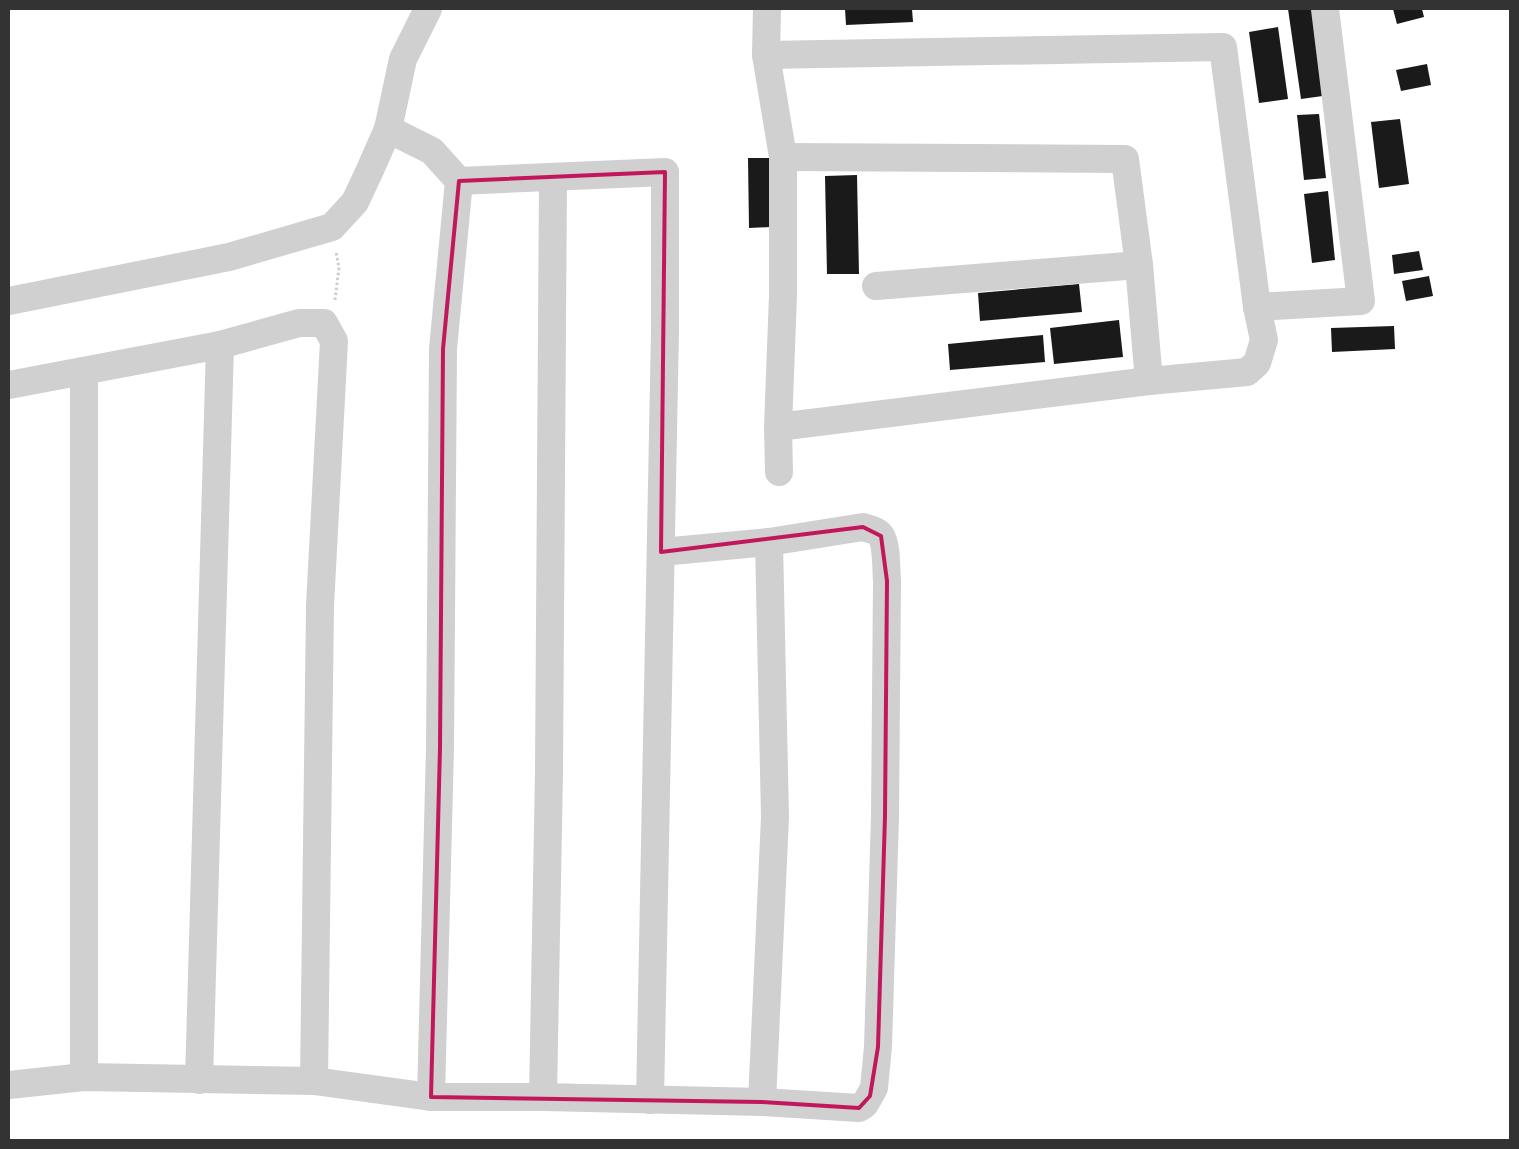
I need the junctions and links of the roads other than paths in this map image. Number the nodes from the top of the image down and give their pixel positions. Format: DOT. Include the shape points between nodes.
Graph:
graph roads {
  1 [pos="428,9"];
  2 [pos="767,9"];
  3 [pos="1326,9"];
  4 [pos="766,55"];
  5 [pos="388,129"];
  6 [pos="783,157"];
  7 [pos="553,178"];
  8 [pos="459,181"];
  9 [pos="1138,265"];
  10 [pos="876,286"];
  11 [pos="9,301"];
  12 [pos="1257,307"];
  13 [pos="220,345"];
  14 [pos="84,372"];
  15 [pos="1149,381"];
  16 [pos="9,385"];
  17 [pos="778,427"];
  18 [pos="779,472"];
  19 [pos="769,542"];
  20 [pos="661,552"];
  21 [pos="84,1077"];
  22 [pos="199,1080"];
  23 [pos="314,1081"];
  24 [pos="9,1085"];
  25 [pos="431,1097"];
  26 [pos="543,1097"];
  27 [pos="650,1100"];
  28 [pos="762,1102"];
  1 -- 5 [label="street" via="403,59"];
  2 -- 4 [label="street"];
  3 -- 12 [label="street" via="1361,301"];
  4 -- 6 [label="street"];
  4 -- 12 [label="street" via="1222,47"];
  5 -- 8 [label="street" via="432,152"];
  5 -- 11 [label="street" via="355,202 332,226 229,257"];
  6 -- 9 [label="street" via="1125,159"];
  6 -- 17 [label="street" via="783,295"];
  7 -- 8 [label="street"];
  7 -- 20 [label="street" via="665,172"];
  7 -- 26 [label="street"];
  8 -- 25 [label="street" via="443,349 440,748"];
  9 -- 10 [label="street"];
  9 -- 15 [label="street"];
  12 -- 15 [label="street" via="1264,340 1257,363 1247,372"];
  13 -- 14 [label="street"];
  13 -- 22 [label="street"];
  13 -- 23 [label="street" via="299,324 324,323 334,341 320,606"];
  14 -- 16 [label="street"];
  14 -- 21 [label="street"];
  15 -- 17 [label="street"];
  17 -- 18 [label="street"];
  19 -- 20 [label="street"];
  19 -- 28 [label="street" via="775,817"];
  19 -- 28 [label="street" via="863,528 881,536 887,581 885,816 874,1088 859,1108"];
  20 -- 27 [label="street"];
  21 -- 22 [label="street"];
  21 -- 24 [label="street"];
  22 -- 23 [label="street"];
  23 -- 25 [label="street"];
  25 -- 26 [label="street"];
  26 -- 27 [label="street"];
  27 -- 28 [label="street"];
}
